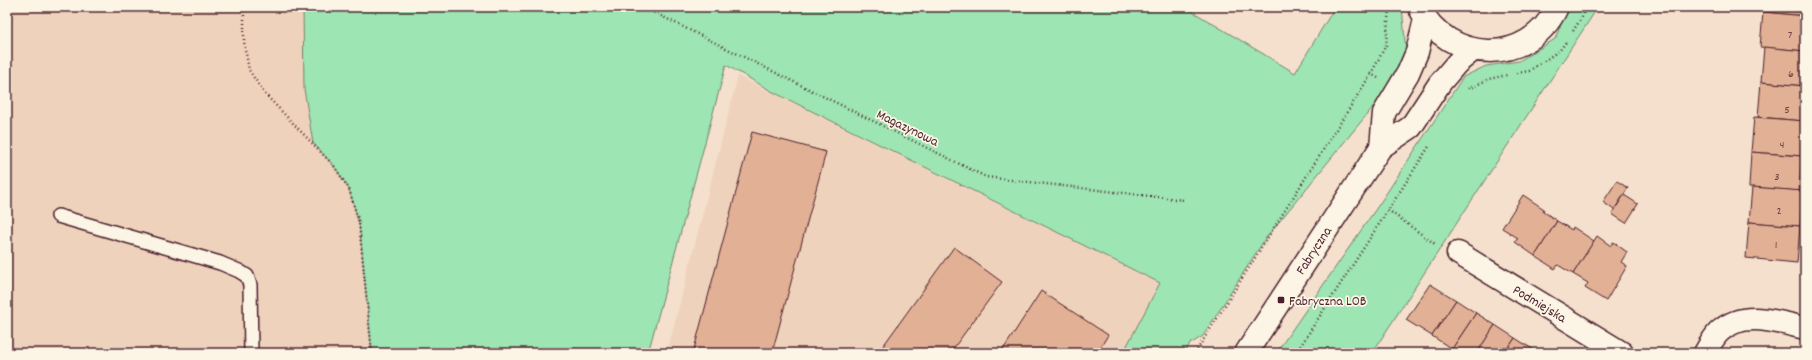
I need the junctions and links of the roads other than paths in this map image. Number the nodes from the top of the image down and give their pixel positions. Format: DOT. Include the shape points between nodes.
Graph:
graph roads {
  1 [pos="1557,7"];
  2 [pos="1422,13"];
  3 [pos="1473,50"];
  4 [pos="1381,147"];
  5 [pos="58,216"];
  6 [pos="1458,253"];
  7 [pos="1805,328"];
  8 [pos="252,353"];
  9 [pos="1246,353"];
  10 [pos="1622,353"];
  11 [pos="1705,353"];
  1 -- 3 [label="street" via="1552,18 1537,34 1517,46 1495,51"];
  2 -- 3 [label="street" via="1446,39"];
  2 -- 4 [label="street, Fabryczna" via="1417,52 1408,73 1384,113"];
  3 -- 4 [label="street, Fabryczna" via="1457,63 1440,83 1411,127"];
  4 -- 9 [label="street, Fabryczna"];
  5 -- 8 [label="lane" via="200,256 240,271 247,276 250,285"];
  6 -- 10 [label="street, Podmiejska"];
  7 -- 11 [label="street" via="1763,318 1738,320 1719,332"];
}
